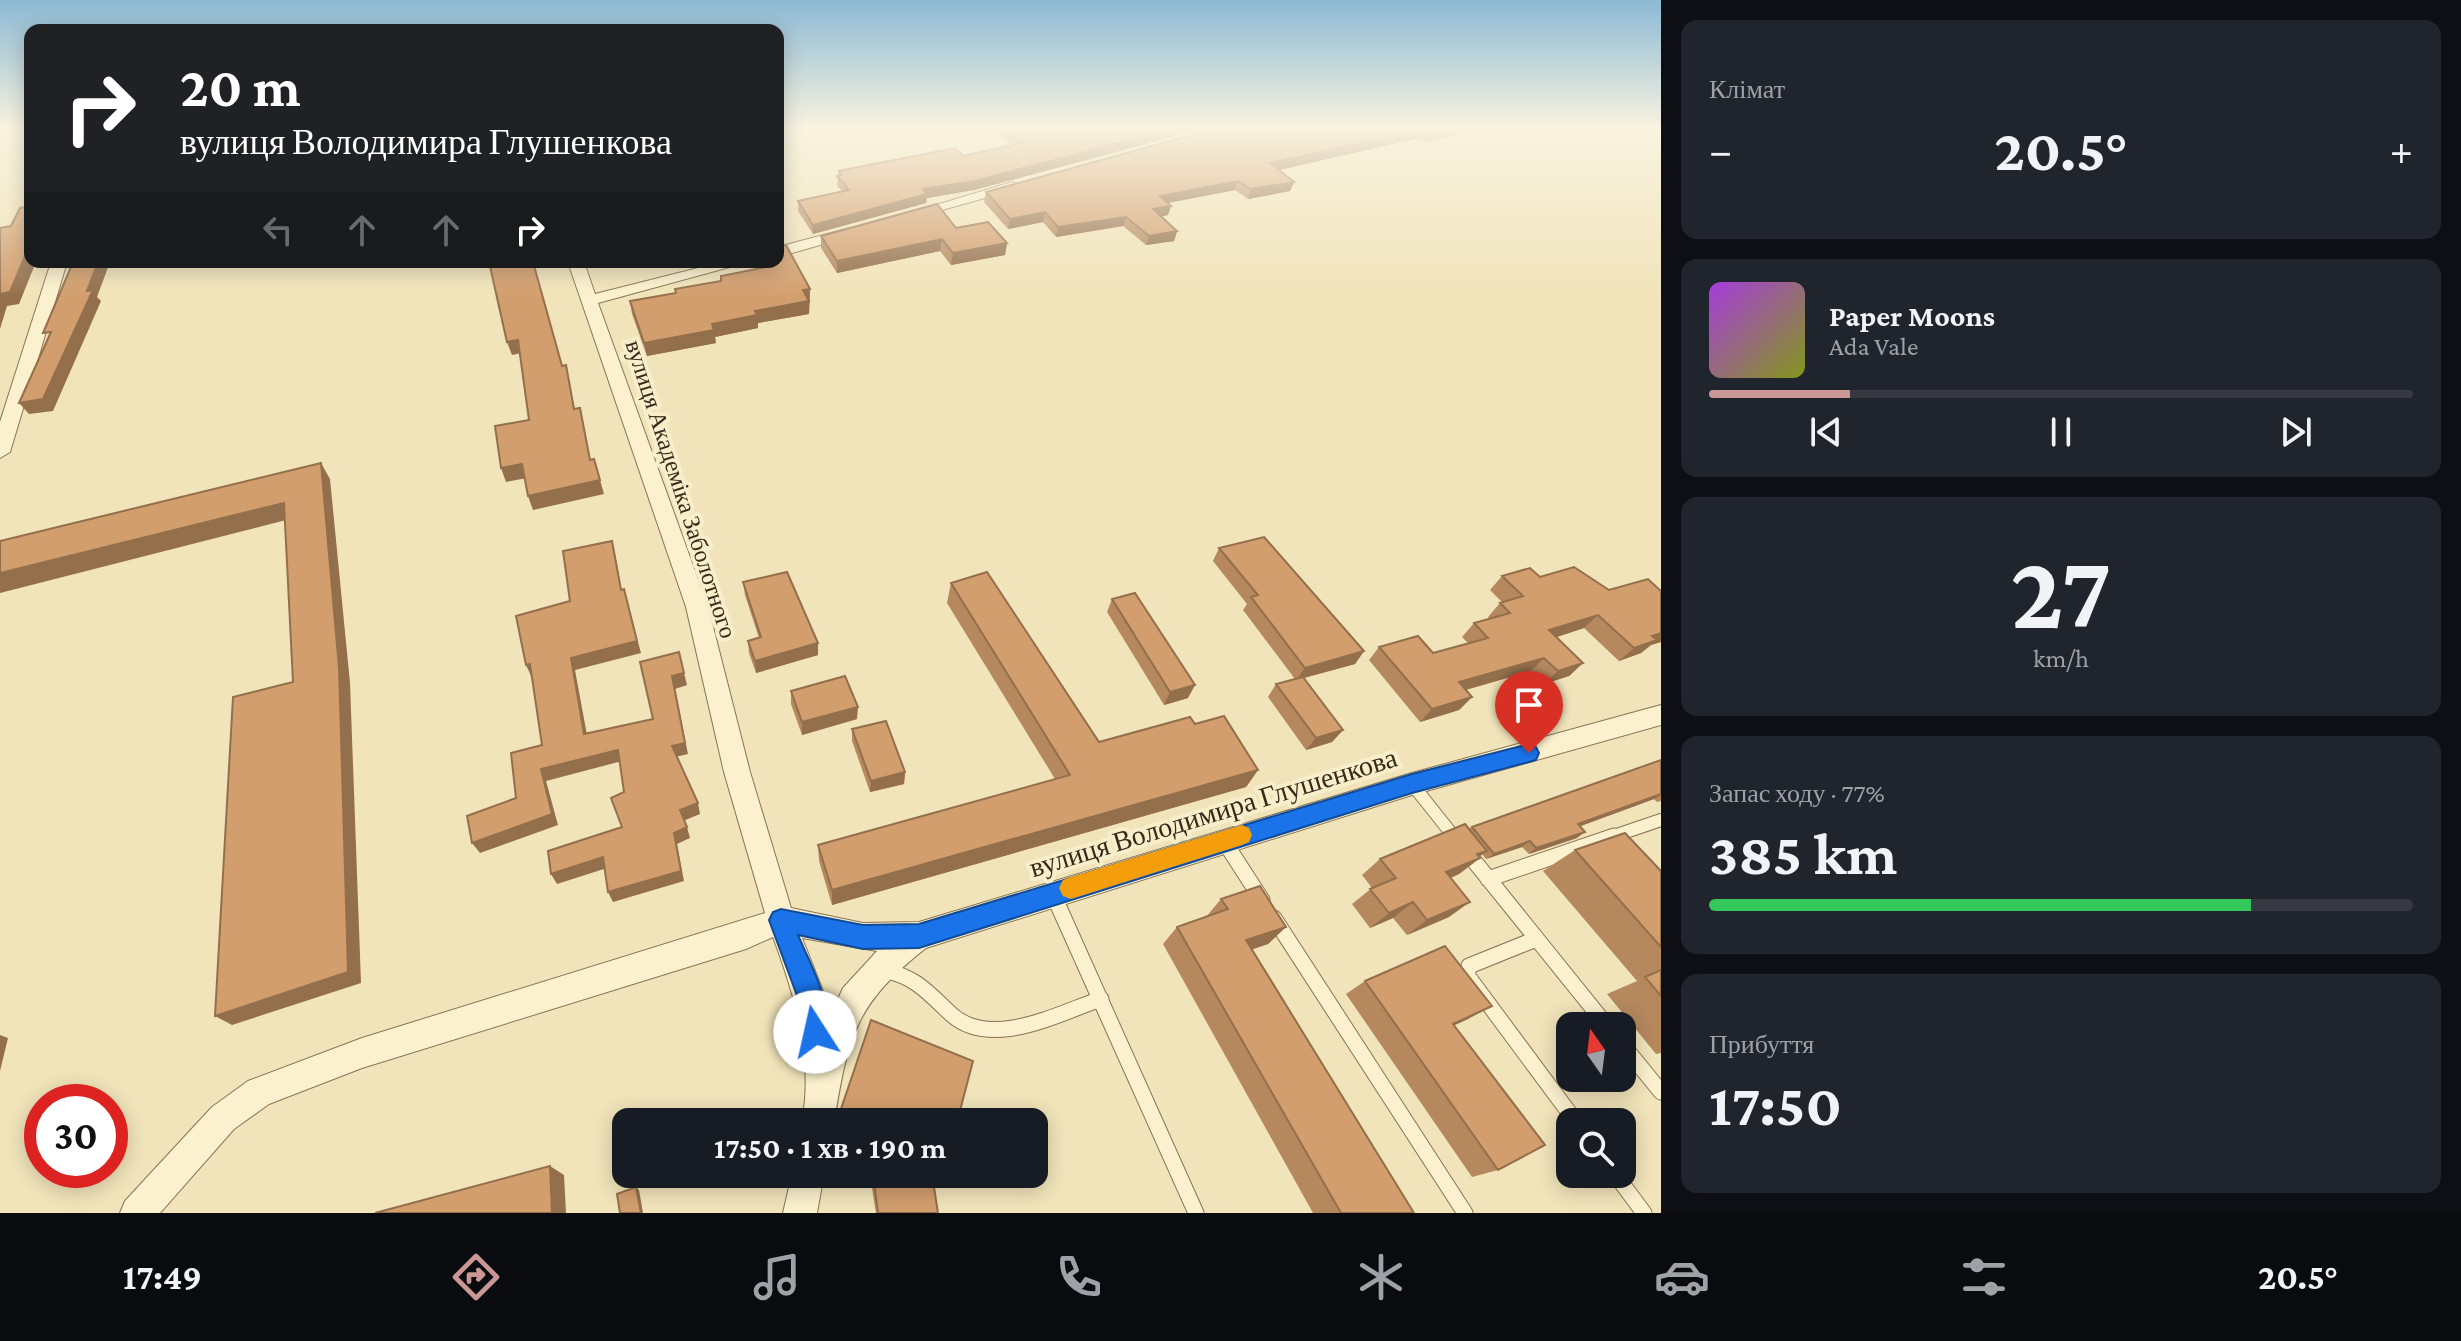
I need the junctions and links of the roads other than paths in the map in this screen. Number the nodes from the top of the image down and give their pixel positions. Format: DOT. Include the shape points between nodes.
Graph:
graph roads {
  1 [pos="1011,186"];
  2 [pos="899,218"];
  3 [pos="869,226"];
  4 [pos="784,250"];
  5 [pos="57,268"];
  6 [pos="578,268"];
  7 [pos="716,268"];
  8 [pos="591,300"];
  9 [pos="0,452"];
  10 [pos="1661,715"];
  11 [pos="1412,784"];
  12 [pos="1661,820"];
  13 [pos="1641,826"];
  14 [pos="1661,828"];
  15 [pos="1224,840"];
  16 [pos="1488,879"];
  17 [pos="1053,894"];
  18 [pos="781,920"];
  19 [pos="919,936"];
  20 [pos="1536,939"];
  21 [pos="873,970"];
  22 [pos="1101,999"];
  23 [pos="1596,1012"];
  24 [pos="1636,1061"];
  25 [pos="1661,1092"];
  26 [pos="820,1108"];
  27 [pos="1566,1108"];
  28 [pos="805,1188"];
  29 [pos="1625,1188"];
  30 [pos="137,1213"];
  31 [pos="800,1213"];
  32 [pos="1196,1213"];
  33 [pos="1465,1213"];
  34 [pos="1644,1213"];
  1 -- 2 [label="street"];
  3 -- 4 [label="street"];
  5 -- 9 [label="street"];
  6 -- 8 [label="street, вулиця Академіка Заболотного"];
  7 -- 8 [label="street"];
  8 -- 18 [label="street, вулиця Академіка Заболотного" via="697,607 737,772"];
  10 -- 11 [label="street, вулиця Володимира Глушенкова"];
  11 -- 15 [label="street, вулиця Володимира Глушенкова"];
  11 -- 16 [label="lane"];
  12 -- 13 [label="lane"];
  13 -- 14 [label="lane"];
  13 -- 16 [label="lane"];
  15 -- 17 [label="street, вулиця Володимира Глушенкова"];
  15 -- 33 [label="lane"];
  16 -- 20 [label="lane"];
  17 -- 19 [label="street, вулиця Володимира Глушенкова"];
  17 -- 22 [label="lane"];
  18 -- 19 [label="street, вулиця Володимира Глушенкова" via="863,937"];
  18 -- 26 [label="street, вулиця Академіка Заболотного" via="812,1001"];
  18 -- 30 [label="street" via="362,1053 259,1092 223,1118"];
  19 -- 21 [label="street"];
  20 -- 23 [label="lane"];
  20 -- 27 [label="lane" via="1469,966 1467,975"];
  21 -- 22 [label="lane" via="905,973 970,1027 992,1031"];
  21 -- 26 [label="street" via="845,1011"];
  22 -- 32 [label="lane"];
  24 -- 25 [label="lane"];
  28 -- 31 [label="street"];
  29 -- 34 [label="lane"];
}
